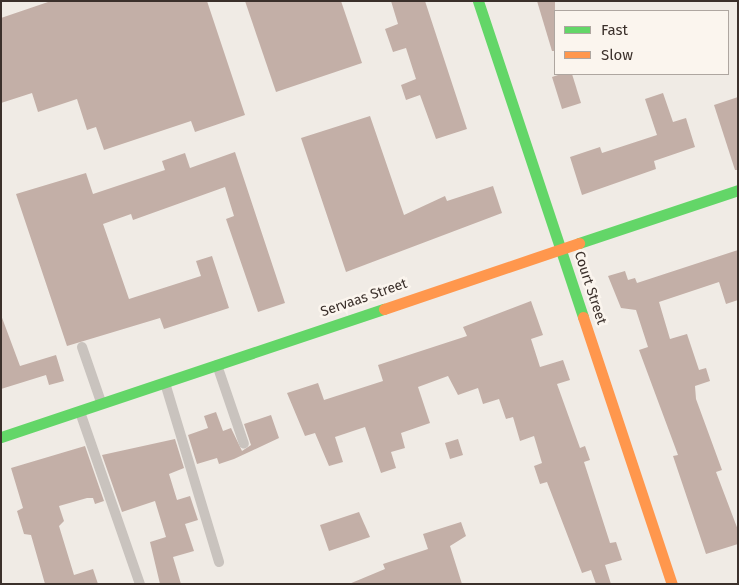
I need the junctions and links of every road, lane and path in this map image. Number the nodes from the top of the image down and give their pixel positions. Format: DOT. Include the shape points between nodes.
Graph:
graph roads {
  1 [pos="478,1"];
  2 [pos="738,190"];
  3 [pos="561,247"];
  4 [pos="82,347"];
  5 [pos="216,364"];
  6 [pos="164,382"];
  7 [pos="102,403"];
  8 [pos="80,411"];
  9 [pos="1,437"];
  10 [pos="244,444"];
  11 [pos="219,562"];
  12 [pos="140,584"];
  13 [pos="672,584"];
  1 -- 3 [label="street, Court Street"];
  2 -- 3 [label="street, Servaas Street"];
  3 -- 5 [label="street, Servaas Street"];
  3 -- 13 [label="street, Court Street"];
  4 -- 7 [label="lane"];
  5 -- 6 [label="street, Servaas Street"];
  5 -- 10 [label="lane"];
  6 -- 7 [label="street, Servaas Street"];
  6 -- 11 [label="lane"];
  7 -- 8 [label="street, Servaas Street"];
  8 -- 9 [label="street, Servaas Street"];
  8 -- 12 [label="lane"];
}
